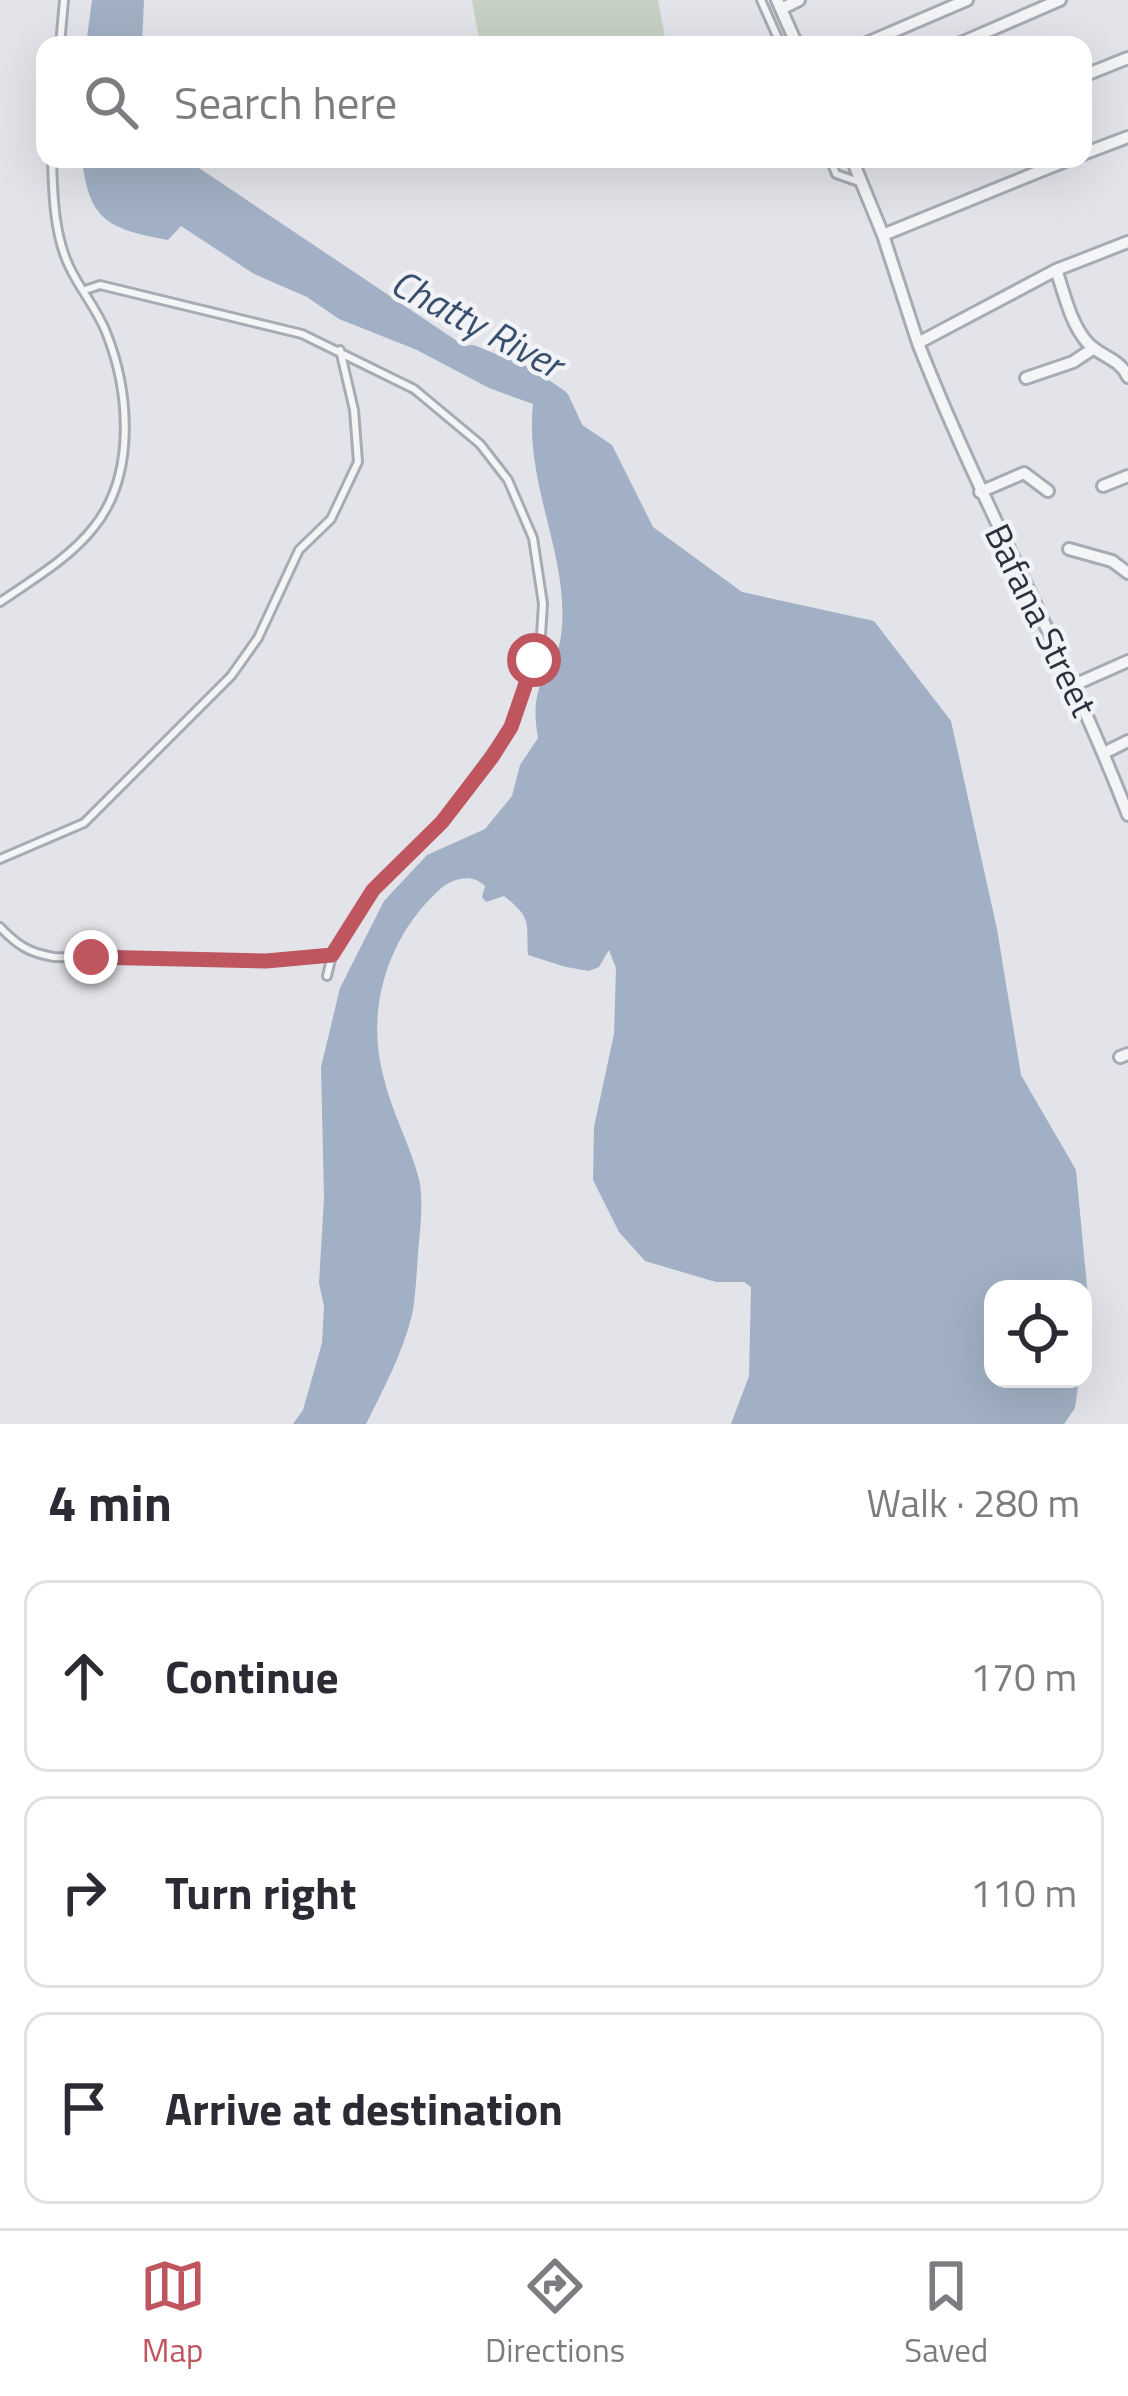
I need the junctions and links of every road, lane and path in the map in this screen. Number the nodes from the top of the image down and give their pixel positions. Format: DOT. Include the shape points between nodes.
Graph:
graph roads {
  1 [pos="64,0"];
  2 [pos="761,0"];
  3 [pos="799,0"];
  4 [pos="967,0"];
  5 [pos="1060,0"];
  6 [pos="779,4"];
  7 [pos="61,36"];
  8 [pos="777,36"];
  9 [pos="793,36"];
  10 [pos="883,36"];
  11 [pos="977,36"];
  12 [pos="1128,58"];
  13 [pos="1092,72"];
  14 [pos="1128,137"];
  15 [pos="1092,151"];
  16 [pos="53,168"];
  17 [pos="834,168"];
  18 [pos="856,168"];
  19 [pos="1048,168"];
  20 [pos="862,184"];
  21 [pos="883,235"];
  22 [pos="1128,242"];
  23 [pos="1056,270"];
  24 [pos="85,290"];
  25 [pos="918,343"];
  26 [pos="1094,349"];
  27 [pos="340,350"];
  28 [pos="1125,363"];
  29 [pos="1128,377"];
  30 [pos="1026,378"];
  31 [pos="1128,476"];
  32 [pos="1103,486"];
  33 [pos="1048,491"];
  34 [pos="980,492"];
  35 [pos="1069,549"];
  36 [pos="1128,573"];
  37 [pos="0,602"];
  38 [pos="1128,662"];
  39 [pos="1075,686"];
  40 [pos="1128,741"];
  41 [pos="1104,753"];
  42 [pos="1128,815"];
  43 [pos="0,859"];
  44 [pos="0,927"];
  45 [pos="332,955"];
  46 [pos="327,976"];
  1 -- 7 [label="lane"];
  2 -- 8 [label="lane"];
  3 -- 6 [label="street"];
  4 -- 10 [label="street"];
  5 -- 11 [label="street"];
  6 -- 9 [label="street"];
  12 -- 13 [label="street"];
  14 -- 15 [label="street"];
  16 -- 24 [label="lane" via="61,242"];
  17 -- 20 [label="lane"];
  18 -- 20 [label="street, Bafana Street"];
  19 -- 21 [label="street"];
  20 -- 21 [label="street, Bafana Street"];
  21 -- 25 [label="street, Bafana Street"];
  22 -- 23 [label="street"];
  23 -- 25 [label="street"];
  23 -- 26 [label="street"];
  24 -- 27 [label="lane" via="100,285 174,302"];
  24 -- 37 [label="lane" via="108,336 124,399 118,475 92,530"];
  25 -- 34 [label="street, Bafana Street"];
  26 -- 28 [label="street"];
  26 -- 30 [label="street"];
  27 -- 43 [label="lane" via="358,462 331,519 299,550 258,638 231,676 84,823"];
  27 -- 45 [label="lane" via="414,389 480,444 508,480 533,538 543,604 542,634 502,742 442,822 373,890"];
  28 -- 29 [label="street"];
  31 -- 32 [label="street"];
  33 -- 34 [label="street, Bafana Street" via="1024,473"];
  34 -- 39 [label="street, Bafana Street"];
  35 -- 36 [label="street"];
  38 -- 39 [label="street"];
  39 -- 41 [label="street, Bafana Street"];
  40 -- 41 [label="street"];
  41 -- 42 [label="street, Bafana Street"];
  44 -- 45 [label="lane" via="18,946 55,956"];
  45 -- 46 [label="lane"];
}
